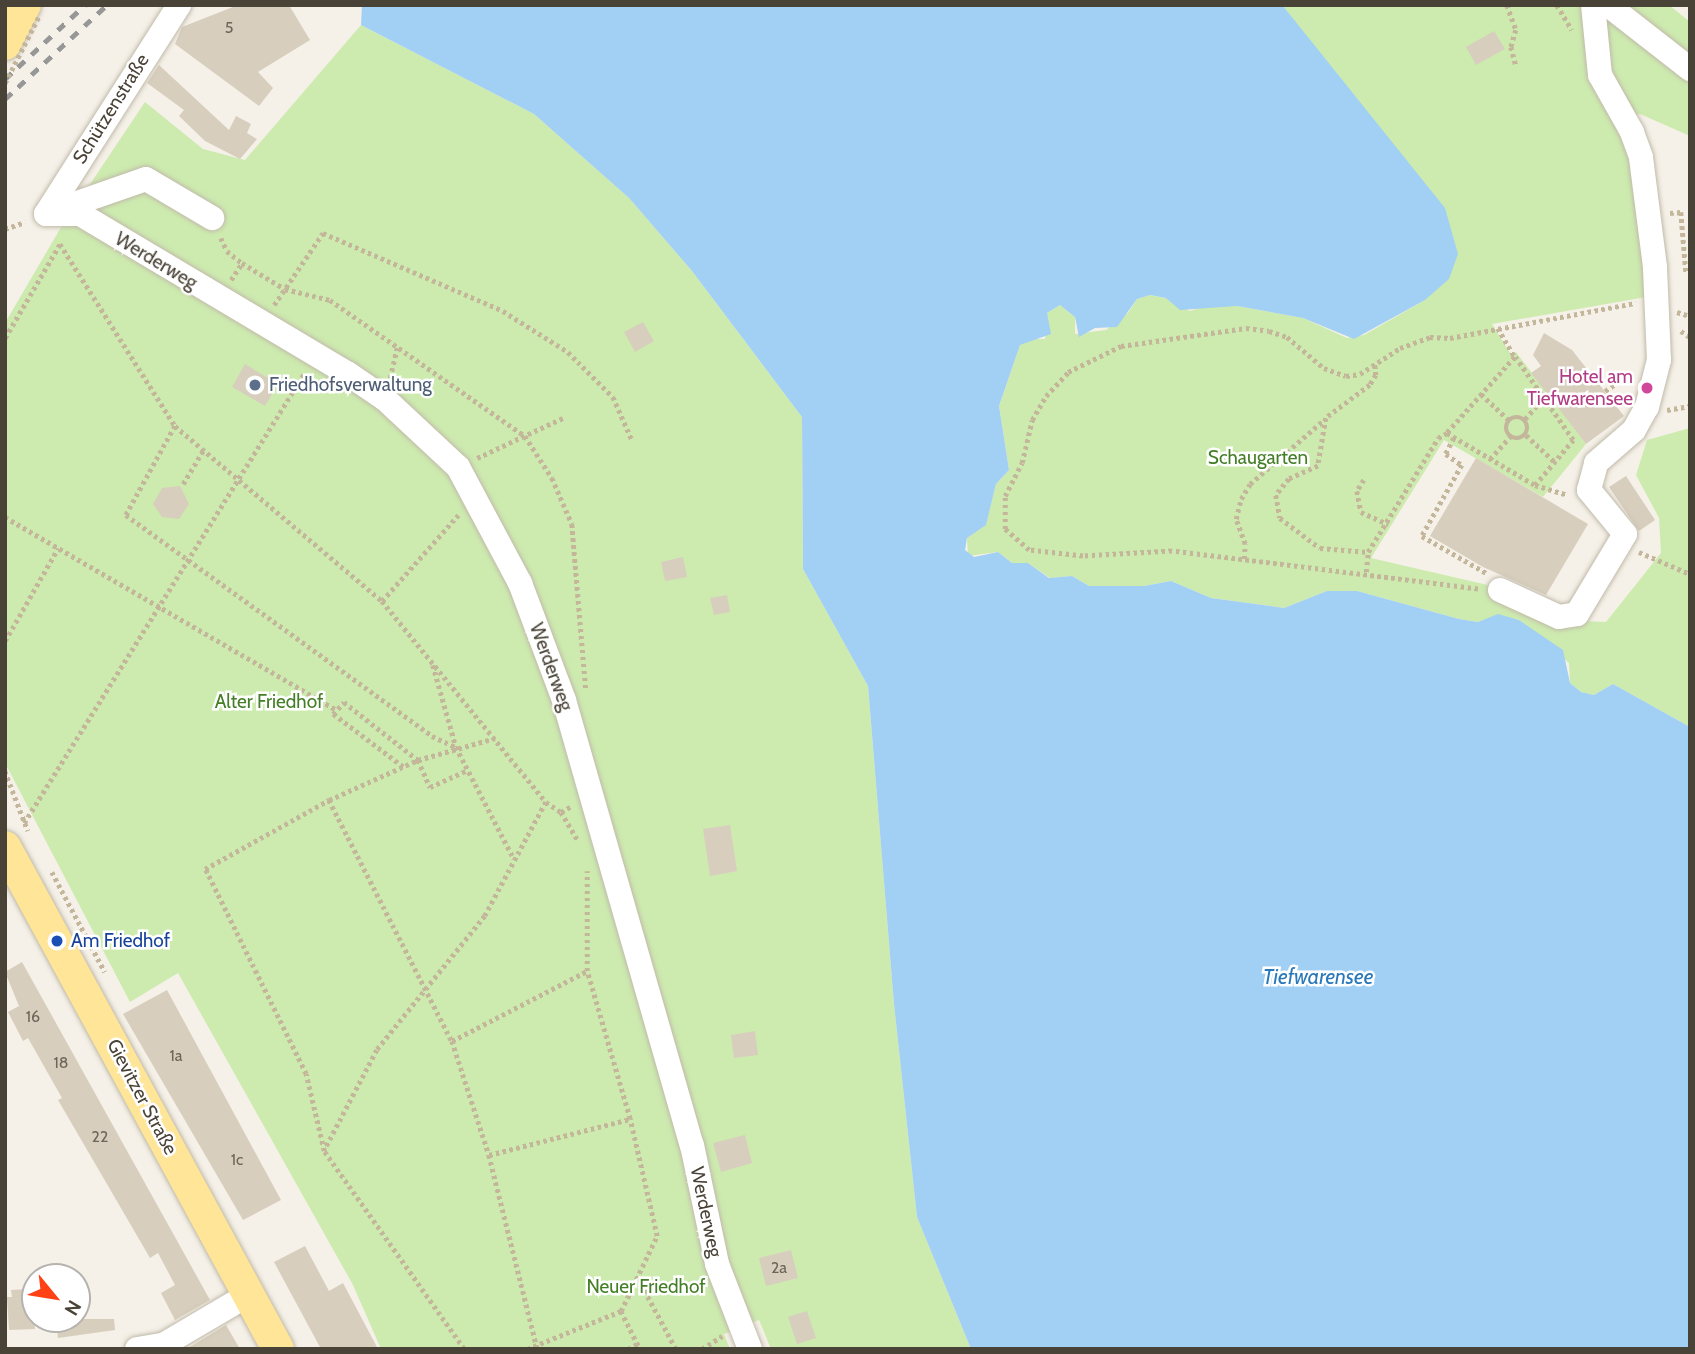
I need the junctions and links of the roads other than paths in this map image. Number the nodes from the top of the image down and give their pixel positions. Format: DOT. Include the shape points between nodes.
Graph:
graph roads {
  1 [pos="179,5"];
  2 [pos="1593,5"];
  3 [pos="30,8"];
  4 [pos="1615,11"];
  5 [pos="5,44"];
  6 [pos="1690,69"];
  7 [pos="46,214"];
  8 [pos="212,218"];
  9 [pos="1496,584"];
  10 [pos="14,835"];
  11 [pos="248,1295"];
  12 [pos="137,1349"];
  13 [pos="278,1349"];
  14 [pos="750,1349"];
  1 -- 7 [label="street, Schützenstraße"];
  2 -- 9 [label="street" via="1600,75 1632,132 1640,157 1657,299 1658,360 1647,407 1634,430 1596,463 1589,490 1625,534 1577,614 1559,617"];
  3 -- 5 [label="main road"];
  4 -- 6 [label="street"];
  7 -- 8 [label="street" via="146,179"];
  7 -- 14 [label="street, Werderweg" via="80,215 385,398 458,467 520,583 564,700 692,1145 717,1264"];
  10 -- 11 [label="main road, Gievitzer Straße"];
  11 -- 12 [label="street" via="163,1345"];
  11 -- 13 [label="main road, Gievitzer Straße"];
}
